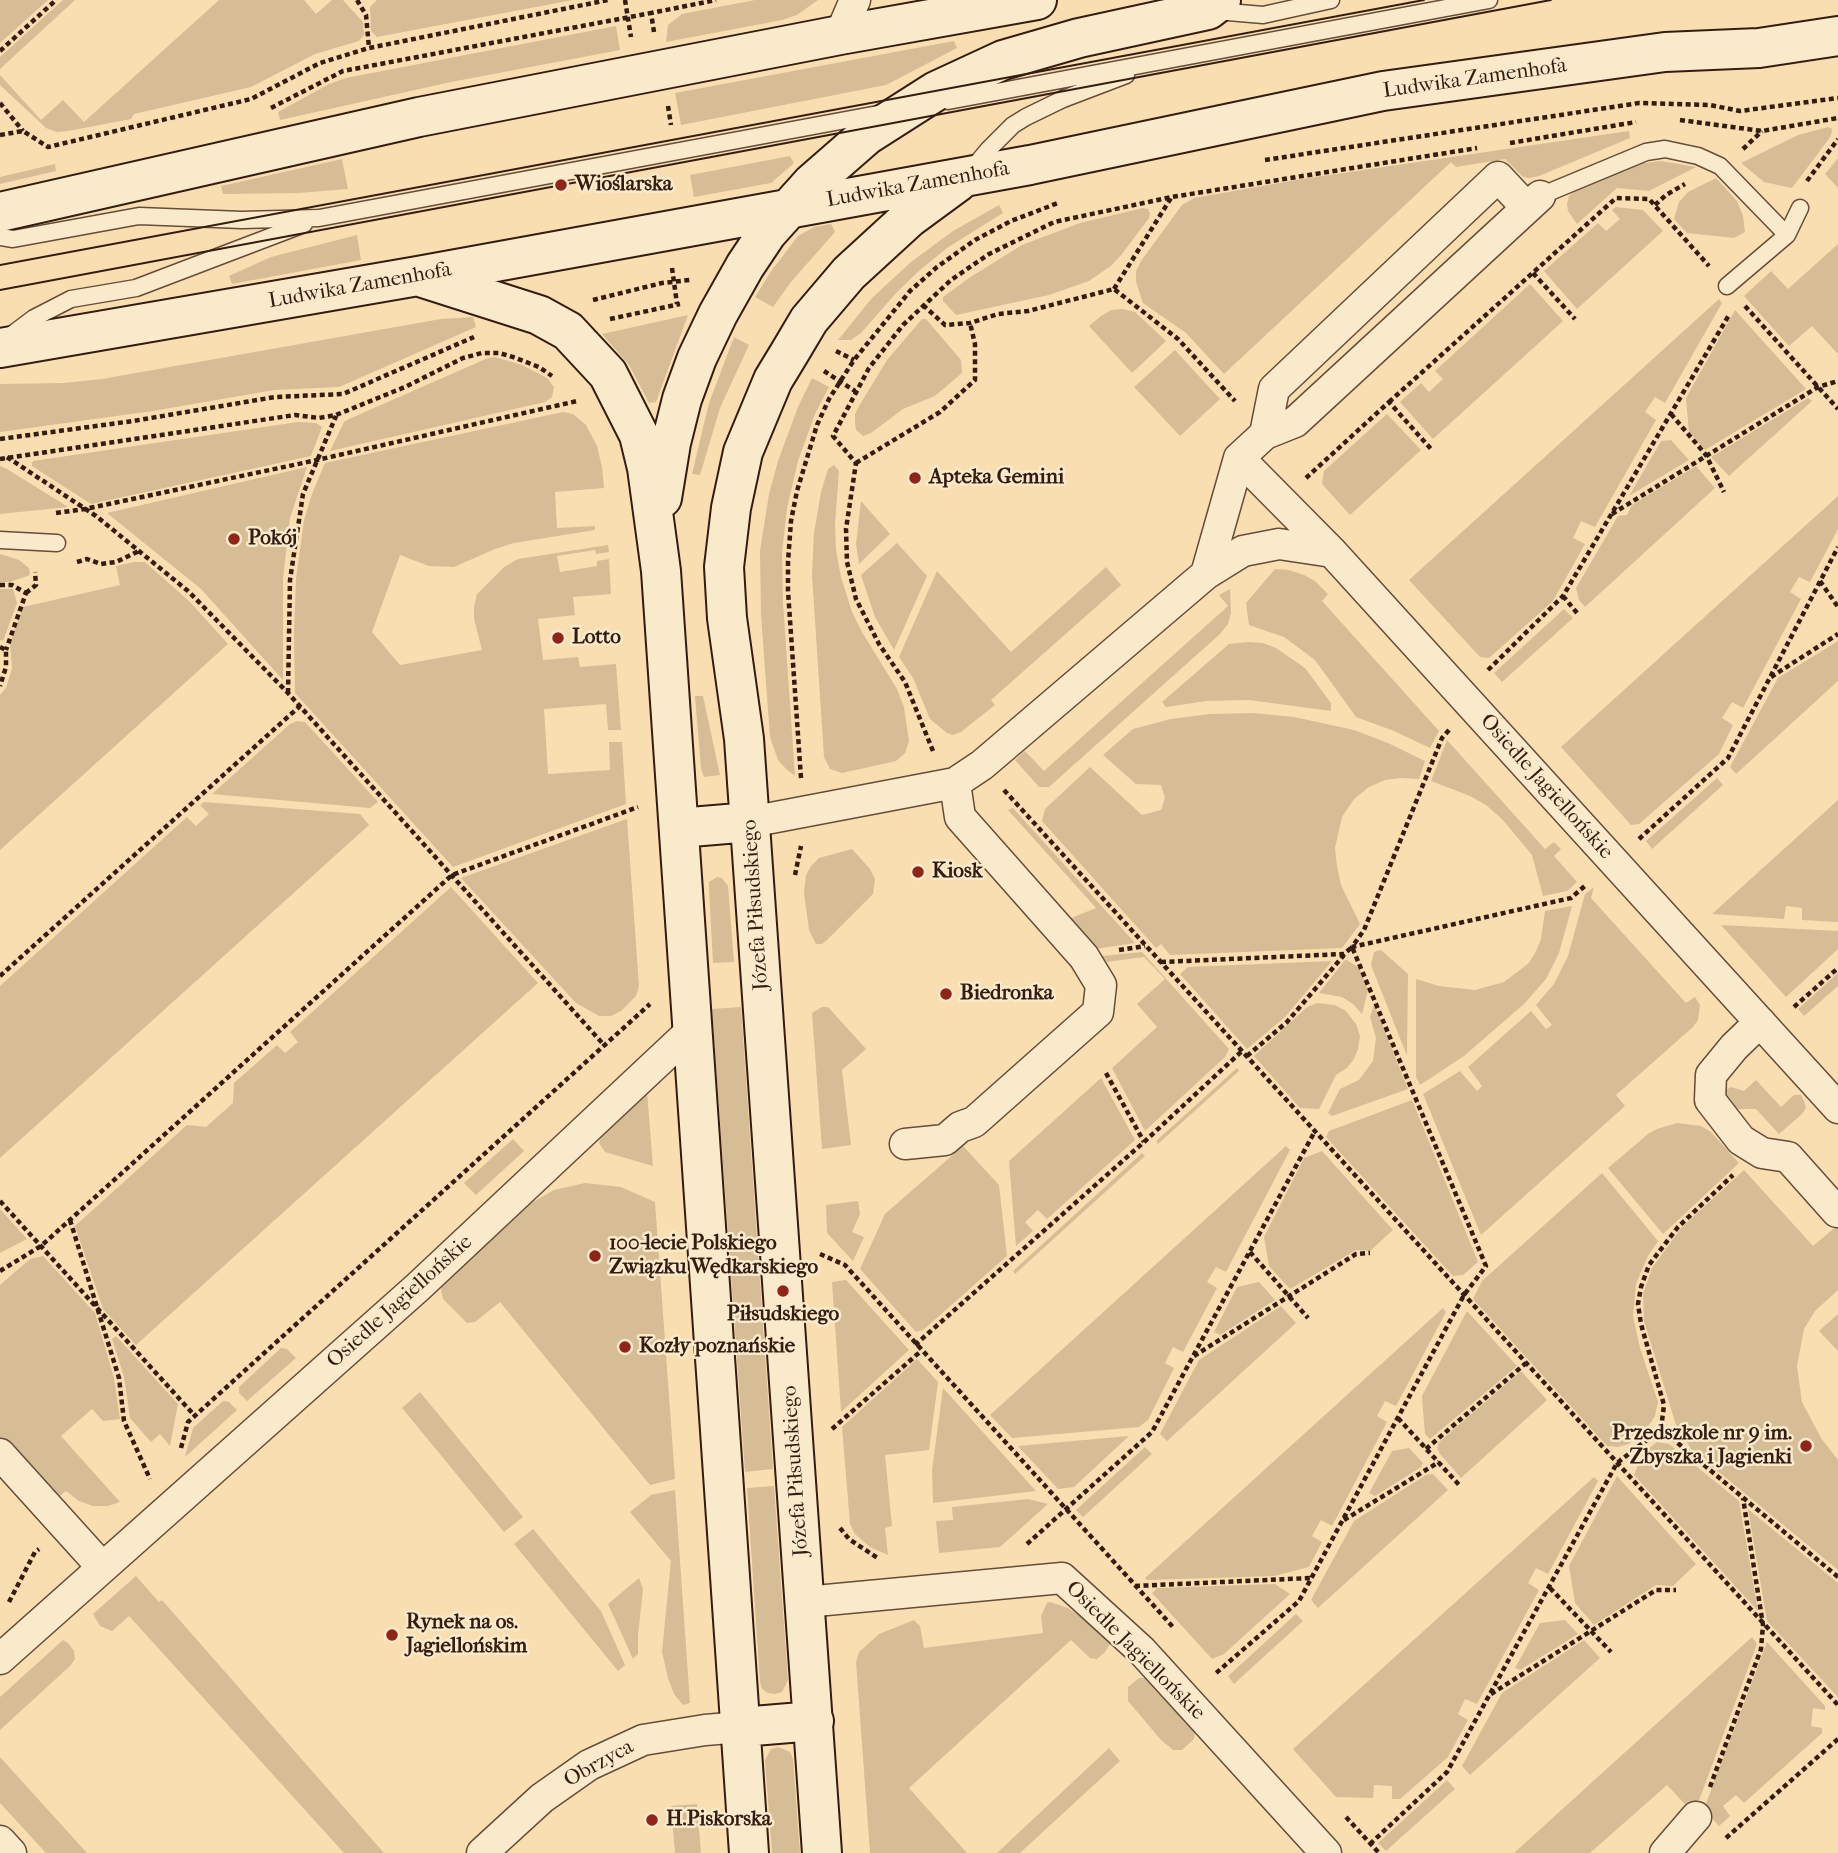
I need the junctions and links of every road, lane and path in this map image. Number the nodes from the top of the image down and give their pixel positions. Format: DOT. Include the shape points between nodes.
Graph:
graph roads {
  1 [pos="56,0"];
  2 [pos="357,0"];
  3 [pos="608,0"];
  4 [pos="625,0"];
  5 [pos="716,0"];
  6 [pos="855,0"];
  7 [pos="1037,0"];
  8 [pos="1331,0"];
  9 [pos="1489,0"];
  10 [pos="1214,5"];
  11 [pos="651,13"];
  12 [pos="628,17"];
  13 [pos="840,35"];
  14 [pos="655,36"];
  15 [pos="1838,36"];
  16 [pos="632,40"];
  17 [pos="369,48"];
  18 [pos="0,51"];
  19 [pos="1156,62"];
  20 [pos="1838,98"];
  21 [pos="0,103"];
  22 [pos="911,108"];
  23 [pos="263,111"];
  24 [pos="23,131"];
  25 [pos="0,135"];
  26 [pos="1838,139"];
  27 [pos="1257,161"];
  28 [pos="966,176"];
  29 [pos="1649,199"];
  30 [pos="1063,201"];
  31 [pos="1533,202"];
  32 [pos="788,208"];
  33 [pos="1800,208"];
  34 [pos="0,212"];
  35 [pos="319,218"];
  36 [pos="1787,234"];
  37 [pos="0,237"];
  38 [pos="672,260"];
  39 [pos="1533,273"];
  40 [pos="418,276"];
  41 [pos="702,280"];
  42 [pos="674,282"];
  43 [pos="1727,286"];
  44 [pos="1114,289"];
  45 [pos="583,303"];
  46 [pos="677,304"];
  47 [pos="923,305"];
  48 [pos="1732,311"];
  49 [pos="1574,319"];
  50 [pos="970,323"];
  51 [pos="481,335"];
  52 [pos="1178,339"];
  53 [pos="0,346"];
  54 [pos="828,347"];
  55 [pos="854,360"];
  56 [pos="816,366"];
  57 [pos="554,378"];
  58 [pos="841,381"];
  59 [pos="1838,381"];
  60 [pos="855,391"];
  61 [pos="569,393"];
  62 [pos="577,401"];
  63 [pos="1389,402"];
  64 [pos="584,411"];
  65 [pos="1671,414"];
  66 [pos="336,415"];
  67 [pos="1265,434"];
  68 [pos="0,439"];
  69 [pos="1431,449"];
  70 [pos="1706,455"];
  71 [pos="7,457"];
  72 [pos="0,458"];
  73 [pos="1239,458"];
  74 [pos="317,460"];
  75 [pos="856,463"];
  76 [pos="1306,478"];
  77 [pos="1724,492"];
  78 [pos="85,509"];
  79 [pos="49,514"];
  80 [pos="1611,514"];
  81 [pos="657,531"];
  82 [pos="0,540"];
  83 [pos="57,543"];
  84 [pos="1838,547"];
  85 [pos="1332,552"];
  86 [pos="1206,574"];
  87 [pos="1820,581"];
  88 [pos="0,585"];
  89 [pos="1563,596"];
  90 [pos="1838,607"];
  91 [pos="1577,613"];
  92 [pos="1838,634"];
  93 [pos="3,649"];
  94 [pos="1770,677"];
  95 [pos="0,686"];
  96 [pos="288,693"];
  97 [pos="1468,702"];
  98 [pos="300,706"];
  99 [pos="934,754"];
  100 [pos="801,783"];
  101 [pos="955,783"];
  102 [pos="1000,785"];
  103 [pos="639,807"];
  104 [pos="750,822"];
  105 [pos="679,828"];
  106 [pos="803,837"];
  107 [pos="1614,862"];
  108 [pos="452,874"];
  109 [pos="795,877"];
  110 [pos="1352,947"];
  111 [pos="1344,954"];
  112 [pos="1161,962"];
  113 [pos="1838,968"];
  114 [pos="0,976"];
  115 [pos="1791,1010"];
  116 [pos="1760,1022"];
  117 [pos="692,1030"];
  118 [pos="604,1045"];
  119 [pos="1242,1051"];
  120 [pos="1247,1056"];
  121 [pos="657,1063"];
  122 [pos="1106,1073"];
  123 [pos="1838,1108"];
  124 [pos="1315,1131"];
  125 [pos="1144,1142"];
  126 [pos="905,1144"];
  127 [pos="1762,1153"];
  128 [pos="0,1201"];
  129 [pos="1837,1212"];
  130 [pos="69,1220"];
  131 [pos="41,1246"];
  132 [pos="817,1252"];
  133 [pos="1250,1252"];
  134 [pos="1370,1253"];
  135 [pos="0,1271"];
  136 [pos="1464,1295"];
  137 [pos="1288,1296"];
  138 [pos="97,1308"];
  139 [pos="1308,1318"];
  140 [pos="915,1345"];
  141 [pos="921,1351"];
  142 [pos="1193,1357"];
  143 [pos="1527,1363"];
  144 [pos="195,1416"];
  145 [pos="1398,1418"];
  146 [pos="1661,1429"];
  147 [pos="829,1432"];
  148 [pos="1426,1449"];
  149 [pos="0,1454"];
  150 [pos="1438,1462"];
  151 [pos="1617,1463"];
  152 [pos="152,1485"];
  153 [pos="1461,1487"];
  154 [pos="187,1492"];
  155 [pos="1742,1498"];
  156 [pos="1066,1510"];
  157 [pos="1343,1520"];
  158 [pos="834,1521"];
  159 [pos="1018,1552"];
  160 [pos="887,1561"];
  161 [pos="102,1567"];
  162 [pos="1838,1577"];
  163 [pos="1311,1578"];
  164 [pos="1135,1586"];
  165 [pos="1550,1588"];
  166 [pos="1676,1590"];
  167 [pos="805,1602"];
  168 [pos="1763,1625"];
  169 [pos="1591,1631"];
  170 [pos="1180,1635"];
  171 [pos="1611,1652"];
  172 [pos="0,1659"];
  173 [pos="1206,1664"];
  174 [pos="1490,1695"];
  175 [pos="1838,1705"];
  176 [pos="814,1721"];
  177 [pos="741,1727"];
  178 [pos="1838,1739"];
  179 [pos="1343,1814"];
  180 [pos="1696,1817"];
  181 [pos="0,1841"];
  182 [pos="1370,1843"];
  183 [pos="1718,1846"];
  184 [pos="11,1853"];
  185 [pos="482,1853"];
  186 [pos="750,1853"];
  187 [pos="822,1853"];
  188 [pos="1326,1853"];
  189 [pos="1379,1853"];
  190 [pos="1665,1853"];
  1 -- 18 [label="path"];
  2 -- 17 [label="path" via="366,15"];
  3 -- 17 [label="path"];
  4 -- 12 [label="path"];
  5 -- 11 [label="path"];
  6 -- 13 [label="street"];
  7 -- 13 [label="street"];
  8 -- 10 [label="lane" via="1263,15"];
  9 -- 19 [label="lane"];
  10 -- 22 [label="street" via="1003,60 936,91"];
  11 -- 12 [label="path"];
  11 -- 14 [label="path"];
  12 -- 16 [label="path"];
  12 -- 23 [label="path" via="343,71"];
  13 -- 34 [label="street" via="419,117"];
  15 -- 28 [label="street, Ludwika Zamenhofa" via="1759,48 1665,52 1383,91"];
  17 -- 24 [label="path" via="320,63 251,99 48,147"];
  19 -- 22 [label="lane"];
  19 -- 28 [label="lane" via="1026,117"];
  20 -- 27 [label="path" via="1740,111 1710,105 1639,103"];
  21 -- 24 [label="path"];
  22 -- 32 [label="street" via="866,135"];
  22 -- 35 [label="lane"];
  24 -- 25 [label="path"];
  26 -- 33 [label="path" via="1801,189"];
  28 -- 32 [label="street, Ludwika Zamenhofa"];
  28 -- 104 [label="street, Józefa Piłsudskiego" via="909,218 849,273 809,320 773,380 743,452 724,567"];
  29 -- 39 [label="path" via="1616,198"];
  30 -- 55 [label="path" via="987,234 937,267 910,291"];
  31 -- 36 [label="lane" via="1646,152 1665,149 1720,166"];
  31 -- 67 [label="street" via="1295,422"];
  31 -- 67 [label="street" via="1498,177 1274,389"];
  32 -- 40 [label="street, Ludwika Zamenhofa"];
  32 -- 81 [label="street" via="745,266 697,358 671,443"];
  33 -- 36 [label="lane"];
  35 -- 37 [label="lane" via="139,216 13,239"];
  35 -- 53 [label="lane" via="136,288 71,299 34,318"];
  36 -- 43 [label="lane"];
  38 -- 42 [label="path"];
  39 -- 49 [label="path"];
  39 -- 63 [label="path"];
  40 -- 53 [label="street, Ludwika Zamenhofa"];
  40 -- 81 [label="street" via="539,315 568,331 608,374 639,435"];
  41 -- 42 [label="path"];
  42 -- 45 [label="path"];
  42 -- 46 [label="path"];
  44 -- 47 [label="path" via="1172,197 1054,222 989,254"];
  44 -- 50 [label="path"];
  44 -- 52 [label="path"];
  47 -- 50 [label="path" via="945,325"];
  47 -- 60 [label="path" via="885,346"];
  48 -- 65 [label="path"];
  50 -- 75 [label="path" via="975,380 940,412"];
  51 -- 68 [label="path" via="343,394 275,397"];
  54 -- 55 [label="path"];
  55 -- 58 [label="path"];
  56 -- 58 [label="path"];
  57 -- 66 [label="path" via="513,357 482,353"];
  58 -- 60 [label="path"];
  58 -- 100 [label="path" via="808,449 791,521 788,592"];
  59 -- 70 [label="path" via="1818,387"];
  60 -- 75 [label="path" via="833,436"];
  61 -- 62 [label="path"];
  62 -- 64 [label="path"];
  62 -- 74 [label="path"];
  63 -- 69 [label="path"];
  63 -- 76 [label="path"];
  65 -- 70 [label="path"];
  65 -- 80 [label="path"];
  66 -- 71 [label="path" via="295,415"];
  66 -- 74 [label="path"];
  67 -- 73 [label="street"];
  70 -- 77 [label="path"];
  70 -- 80 [label="path"];
  71 -- 72 [label="path"];
  71 -- 78 [label="path"];
  73 -- 85 [label="street, Osiedle Jagiellońskie"];
  73 -- 86 [label="street"];
  74 -- 78 [label="path"];
  74 -- 96 [label="path" via="303,494 290,579"];
  75 -- 99 [label="path" via="846,529 847,562 856,599 905,682"];
  78 -- 79 [label="path"];
  78 -- 96 [label="path" via="188,591"];
  80 -- 89 [label="path"];
  81 -- 105 [label="street"];
  82 -- 83 [label="lane"];
  84 -- 87 [label="path"];
  85 -- 86 [label="street" via="1279,544 1243,551"];
  85 -- 97 [label="street, Osiedle Jagiellońskie"];
  86 -- 101 [label="street"];
  87 -- 90 [label="path"];
  87 -- 94 [label="path"];
  88 -- 93 [label="path" via="12,585 26,593"];
  89 -- 91 [label="path"];
  89 -- 97 [label="path" via="1485,674"];
  92 -- 94 [label="path"];
  93 -- 95 [label="path" via="6,667"];
  94 -- 107 [label="path" via="1728,758"];
  96 -- 98 [label="path"];
  97 -- 107 [label="street, Osiedle Jagiellońskie"];
  97 -- 110 [label="path" via="1442,738"];
  98 -- 108 [label="path"];
  98 -- 114 [label="path"];
  101 -- 104 [label="street"];
  101 -- 126 [label="street" via="960,817 1084,957 1101,985 1098,1012 974,1122 945,1140"];
  102 -- 112 [label="path"];
  103 -- 108 [label="path"];
  104 -- 105 [label="street"];
  104 -- 167 [label="street, Józefa Piłsudskiego"];
  105 -- 117 [label="street"];
  106 -- 109 [label="path"];
  107 -- 110 [label="path" via="1571,898"];
  107 -- 116 [label="street, Osiedle Jagiellońskie"];
  108 -- 118 [label="path"];
  108 -- 130 [label="path"];
  110 -- 111 [label="path"];
  110 -- 136 [label="path" via="1486,1266"];
  111 -- 112 [label="path"];
  111 -- 120 [label="path" via="1287,1022"];
  112 -- 119 [label="path"];
  113 -- 115 [label="path"];
  116 -- 123 [label="street, Osiedle Jagiellońskie"];
  116 -- 127 [label="street" via="1711,1075 1710,1100 1741,1140"];
  117 -- 121 [label="street, Osiedle Jagiellońskie"];
  117 -- 177 [label="street"];
  118 -- 121 [label="path" via="650,1002"];
  118 -- 144 [label="path"];
  119 -- 120 [label="path"];
  119 -- 125 [label="path"];
  120 -- 124 [label="path"];
  121 -- 154 [label="street, Osiedle Jagiellońskie" via="418,1287"];
  122 -- 125 [label="path"];
  124 -- 133 [label="path"];
  124 -- 136 [label="path"];
  125 -- 140 [label="path"];
  127 -- 129 [label="street" via="1788,1157"];
  127 -- 146 [label="path" via="1678,1227 1649,1265 1638,1304 1664,1405"];
  128 -- 131 [label="path"];
  130 -- 131 [label="path"];
  130 -- 138 [label="path"];
  131 -- 135 [label="path"];
  131 -- 138 [label="path"];
  132 -- 140 [label="path" via="845,1265"];
  133 -- 137 [label="path"];
  133 -- 142 [label="path"];
  134 -- 137 [label="path" via="1356,1254"];
  136 -- 143 [label="path"];
  136 -- 145 [label="path"];
  137 -- 139 [label="path"];
  137 -- 142 [label="path"];
  138 -- 144 [label="path"];
  138 -- 152 [label="path" via="120,1378 124,1422"];
  140 -- 141 [label="path"];
  141 -- 147 [label="path"];
  141 -- 156 [label="path"];
  142 -- 156 [label="path" via="1152,1432"];
  143 -- 148 [label="path"];
  143 -- 151 [label="path"];
  144 -- 154 [label="path" via="188,1422 176,1465"];
  145 -- 148 [label="path"];
  145 -- 157 [label="path"];
  146 -- 151 [label="path"];
  146 -- 155 [label="path"];
  148 -- 150 [label="path"];
  149 -- 161 [label="street"];
  150 -- 153 [label="path"];
  150 -- 157 [label="path"];
  151 -- 165 [label="path"];
  151 -- 168 [label="path"];
  154 -- 161 [label="street, Osiedle Jagiellońskie"];
  155 -- 162 [label="path"];
  155 -- 168 [label="path"];
  156 -- 159 [label="path"];
  156 -- 164 [label="path"];
  157 -- 163 [label="path"];
  158 -- 160 [label="path" via="860,1548"];
  161 -- 172 [label="street, Osiedle Jagiellońskie"];
  163 -- 164 [label="path"];
  163 -- 173 [label="path" via="1299,1601 1215,1674"];
  164 -- 170 [label="path"];
  165 -- 169 [label="path"];
  165 -- 174 [label="path"];
  166 -- 169 [label="path" via="1656,1590"];
  167 -- 176 [label="street, Józefa Piłsudskiego"];
  167 -- 188 [label="street, Osiedle Jagiellońskie" via="1062,1578 1142,1651"];
  168 -- 175 [label="path"];
  168 -- 180 [label="path" via="1761,1649"];
  169 -- 171 [label="path"];
  169 -- 174 [label="path"];
  174 -- 182 [label="path" via="1447,1772"];
  176 -- 177 [label="street"];
  176 -- 187 [label="street, Józefa Piłsudskiego"];
  177 -- 185 [label="street, Obrzyca" via="643,1740 589,1765 542,1798"];
  177 -- 186 [label="street"];
  178 -- 183 [label="path"];
  179 -- 182 [label="path"];
  180 -- 190 [label="street"];
  181 -- 184 [label="street"];
  182 -- 189 [label="path"];
}
